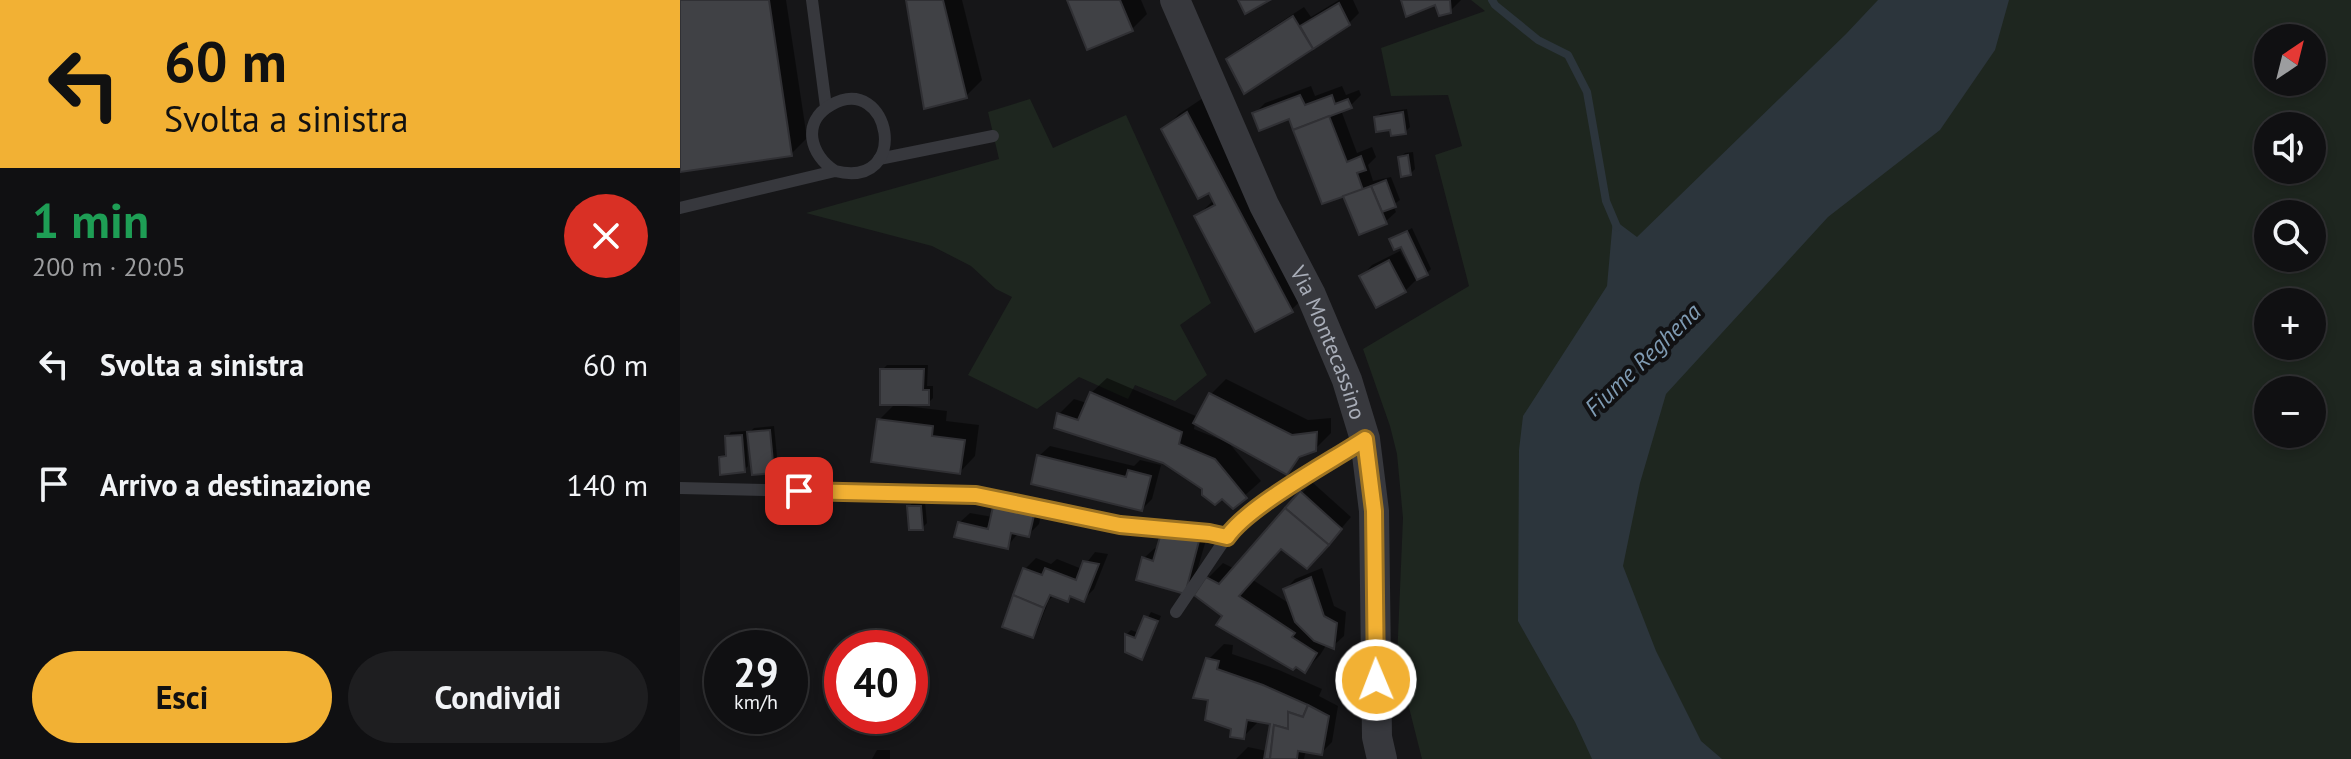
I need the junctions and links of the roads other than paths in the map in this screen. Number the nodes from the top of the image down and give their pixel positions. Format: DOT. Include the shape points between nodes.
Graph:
graph roads {
  1 [pos="812,0"];
  2 [pos="1175,0"];
  3 [pos="826,107"];
  4 [pos="993,136"];
  5 [pos="879,159"];
  6 [pos="835,171"];
  7 [pos="680,208"];
  8 [pos="1365,439"];
  9 [pos="680,488"];
  10 [pos="1227,537"];
  11 [pos="1176,612"];
  12 [pos="1382,759"];
  1 -- 3 [label="lane"];
  2 -- 8 [label="street, Via Montecassino" via="1264,205 1311,295"];
  3 -- 5 [label="lane" via="849,99 871,106 885,126"];
  3 -- 6 [label="lane" via="812,141 816,154"];
  4 -- 5 [label="lane"];
  5 -- 6 [label="lane" via="860,173"];
  6 -- 7 [label="lane"];
  8 -- 10 [label="lane" via="1269,501"];
  8 -- 12 [label="street, Via Montecassino" via="1374,511 1377,737"];
  9 -- 10 [label="lane" via="976,495 1120,525"];
  10 -- 11 [label="lane"];
}
